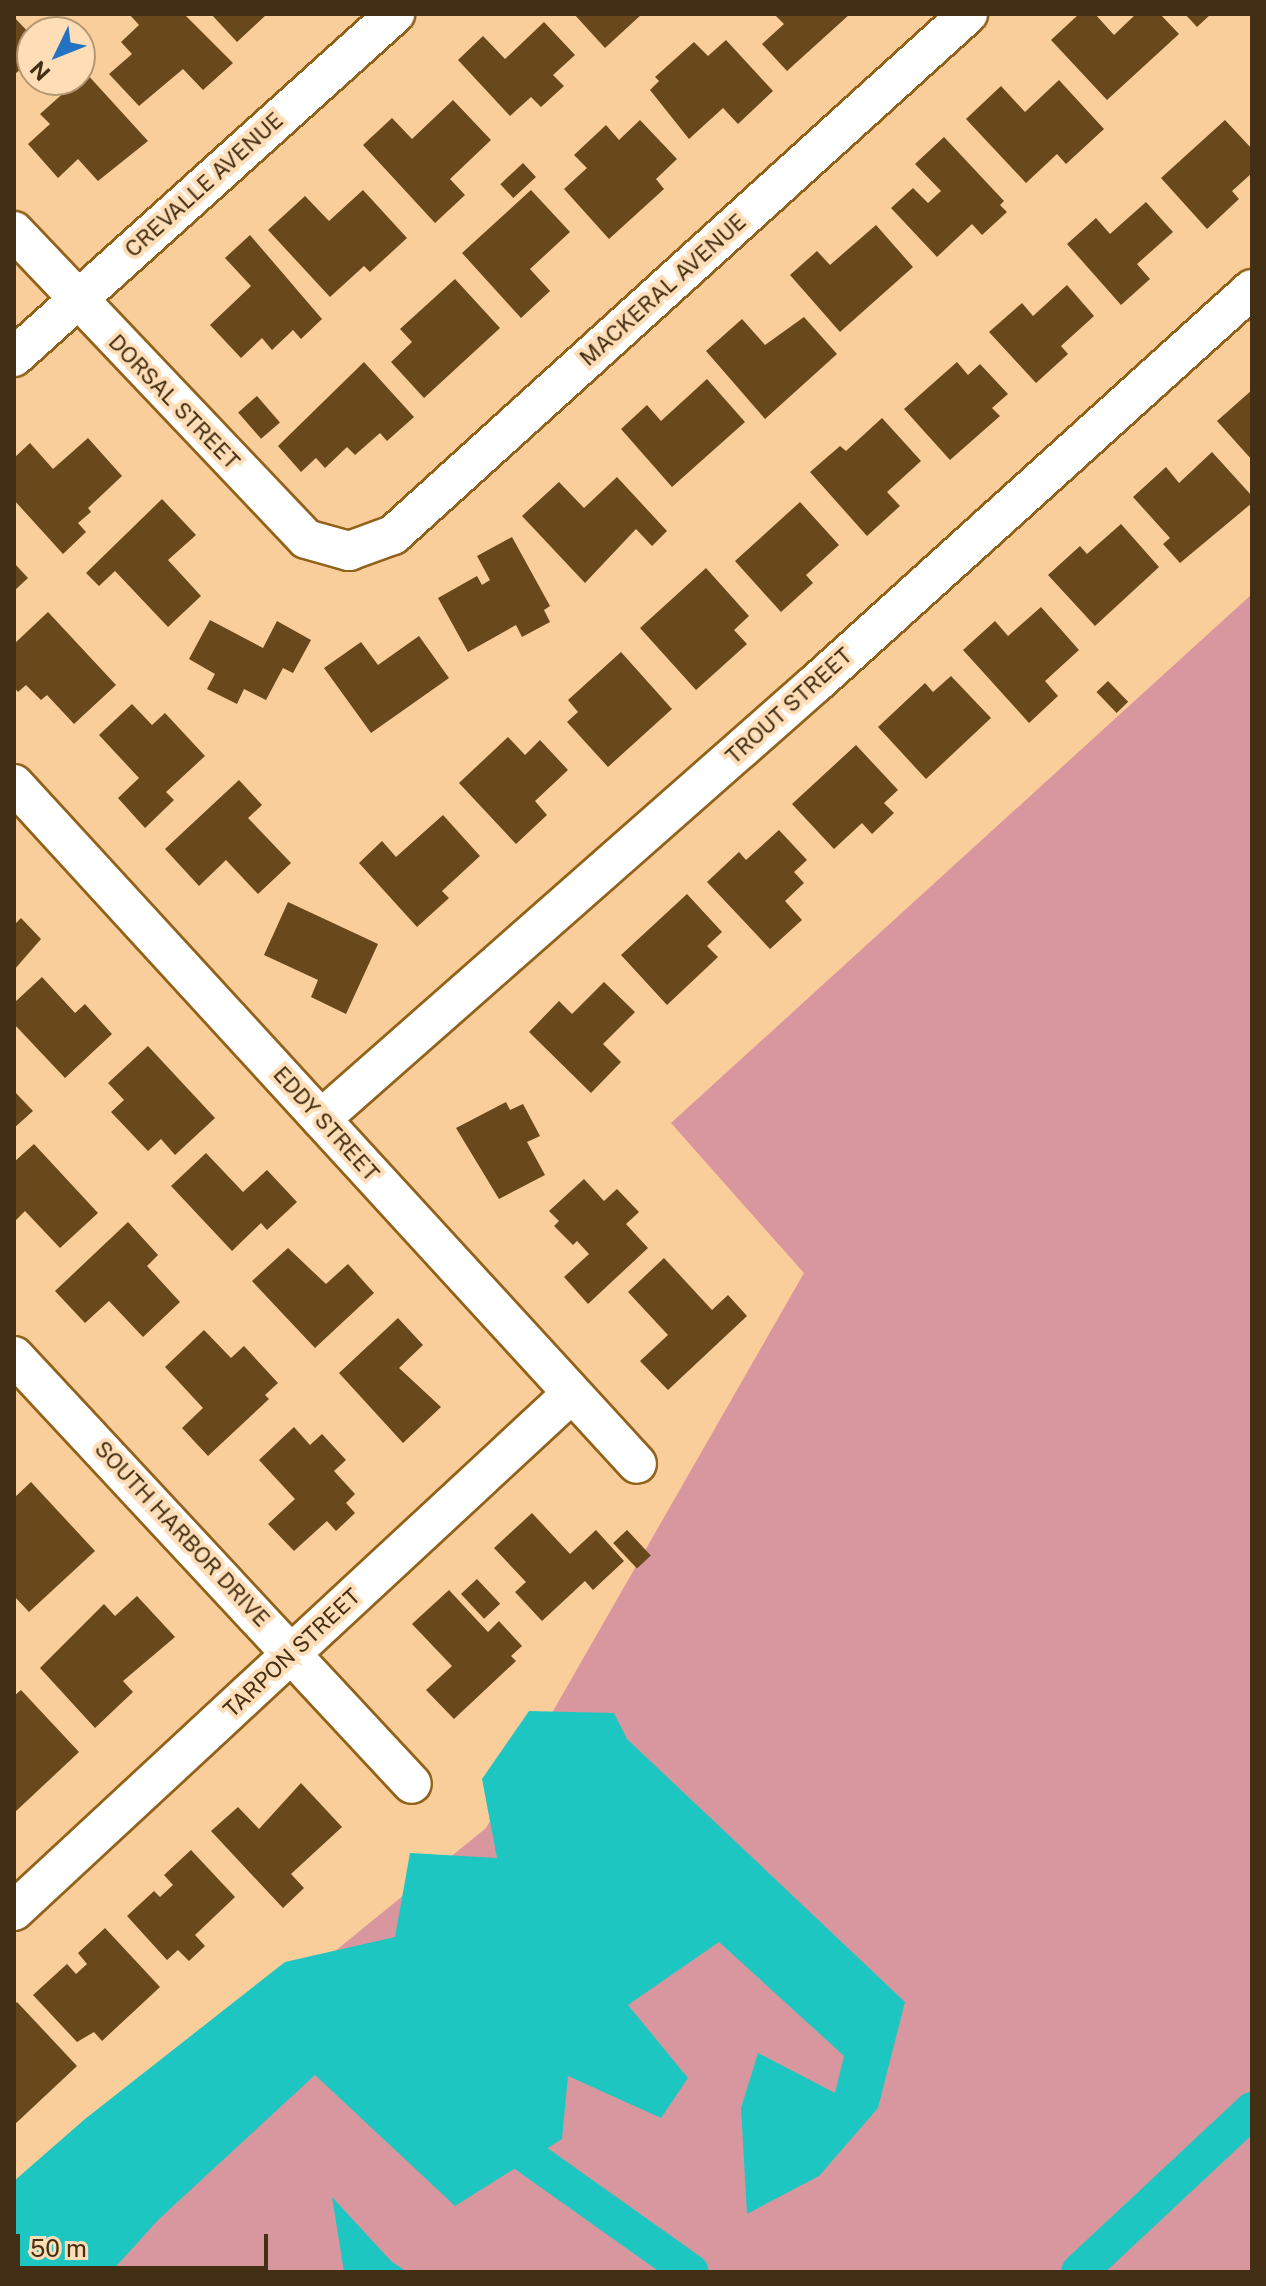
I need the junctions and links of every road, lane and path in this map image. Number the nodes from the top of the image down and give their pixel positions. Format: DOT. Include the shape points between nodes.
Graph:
graph roads {
  1 [pos="395,14"];
  2 [pos="968,14"];
  3 [pos="14,231"];
  4 [pos="1252,289"];
  5 [pos="77,299"];
  6 [pos="14,357"];
  7 [pos="349,551"];
  8 [pos="14,784"];
  9 [pos="321,1119"];
  10 [pos="14,1356"];
  11 [pos="570,1395"];
  12 [pos="637,1464"];
  13 [pos="294,1652"];
  14 [pos="412,1784"];
  15 [pos="14,1911"];
  1 -- 5 [label="street, CREVALLE AVENUE"];
  2 -- 7 [label="street, MACKERAL AVENUE" via="393,535"];
  3 -- 5 [label="street, DORSAL STREET"];
  4 -- 9 [label="street, TROUT STREET" via="815,684"];
  5 -- 6 [label="street, CREVALLE AVENUE"];
  5 -- 7 [label="street, DORSAL STREET" via="306,539"];
  8 -- 9 [label="street, EDDY STREET"];
  9 -- 11 [label="street, EDDY STREET"];
  10 -- 13 [label="street, SOUTH HARBOR DRIVE"];
  11 -- 12 [label="street, EDDY STREET"];
  11 -- 13 [label="street, TARPON STREET"];
  13 -- 14 [label="street, SOUTH HARBOR DRIVE"];
  13 -- 15 [label="street, TARPON STREET"];
}
